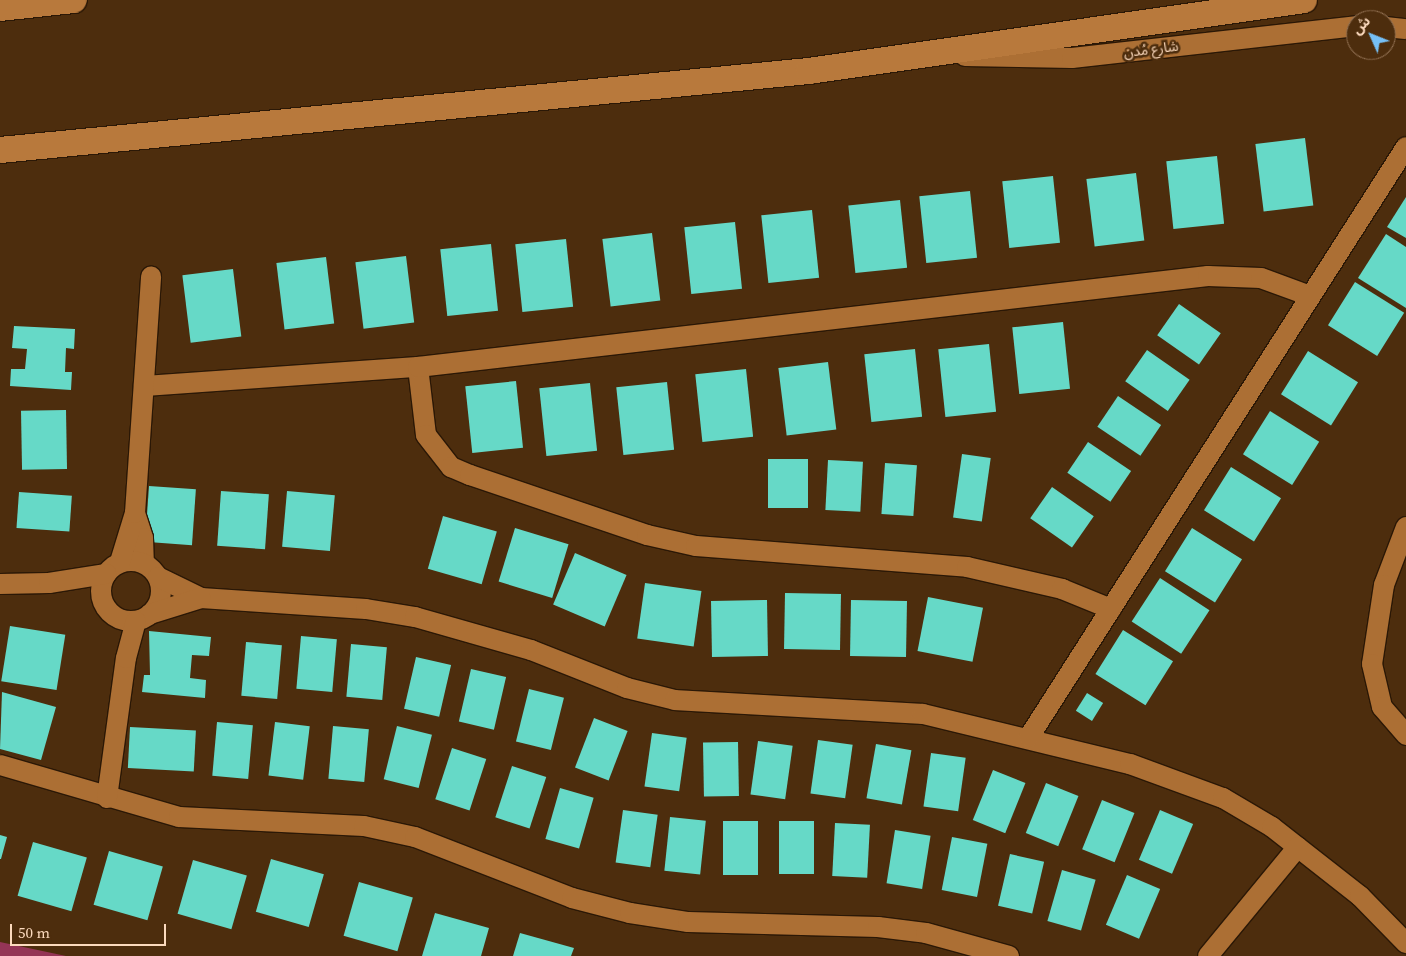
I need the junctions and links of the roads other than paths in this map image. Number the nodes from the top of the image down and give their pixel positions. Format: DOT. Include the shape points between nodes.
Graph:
graph roads {
  1 [pos="74,0"];
  2 [pos="1304,0"];
  3 [pos="0,8"];
  4 [pos="1346,27"];
  5 [pos="945,54"];
  6 [pos="1406,147"];
  7 [pos="0,150"];
  8 [pos="151,277"];
  9 [pos="1310,296"];
  10 [pos="418,367"];
  11 [pos="144,386"];
  12 [pos="135,514"];
  13 [pos="1406,527"];
  14 [pos="113,568"];
  15 [pos="151,570"];
  16 [pos="49,583"];
  17 [pos="0,584"];
  18 [pos="101,598"];
  19 [pos="200,598"];
  20 [pos="1112,609"];
  21 [pos="115,617"];
  22 [pos="143,617"];
  23 [pos="126,658"];
  24 [pos="1406,735"];
  25 [pos="1030,737"];
  26 [pos="0,764"];
  27 [pos="107,798"];
  28 [pos="1298,847"];
  29 [pos="1406,943"];
  30 [pos="1010,956"];
  31 [pos="1208,956"];
  1 -- 3 [label="main road"];
  2 -- 5 [label="main road"];
  4 -- 5 [label="street, شارع مُدن" via="1072,58"];
  5 -- 7 [label="main road" via="700,84"];
  6 -- 9 [label="street"];
  8 -- 11 [label="street"];
  9 -- 10 [label="street" via="1261,278 1208,276"];
  9 -- 20 [label="street"];
  10 -- 11 [label="street"];
  10 -- 20 [label="street" via="426,435 451,467 480,478 647,535 696,546 967,567 1062,589"];
  11 -- 12 [label="street"];
  12 -- 14 [label="street"];
  12 -- 15 [label="street"];
  13 -- 24 [label="street" via="1384,586 1372,664 1382,707"];
  14 -- 15 [label="street"];
  14 -- 16 [label="street"];
  14 -- 18 [label="street"];
  15 -- 19 [label="street"];
  15 -- 22 [label="street" via="160,597"];
  16 -- 17 [label="street"];
  16 -- 18 [label="street"];
  18 -- 21 [label="street"];
  19 -- 22 [label="street"];
  19 -- 25 [label="street" via="357,608 415,617 531,650 627,688 675,700 896,711"];
  20 -- 25 [label="street"];
  21 -- 22 [label="street"];
  21 -- 23 [label="street"];
  22 -- 23 [label="street"];
  23 -- 27 [label="street"];
  25 -- 28 [label="street" via="1182,781 1223,798"];
  26 -- 27 [label="street"];
  27 -- 30 [label="street" via="180,817 364,826 415,837 572,898 630,913 688,922 878,927 926,933"];
  28 -- 29 [label="street" via="1360,896"];
  28 -- 31 [label="street"];
}
